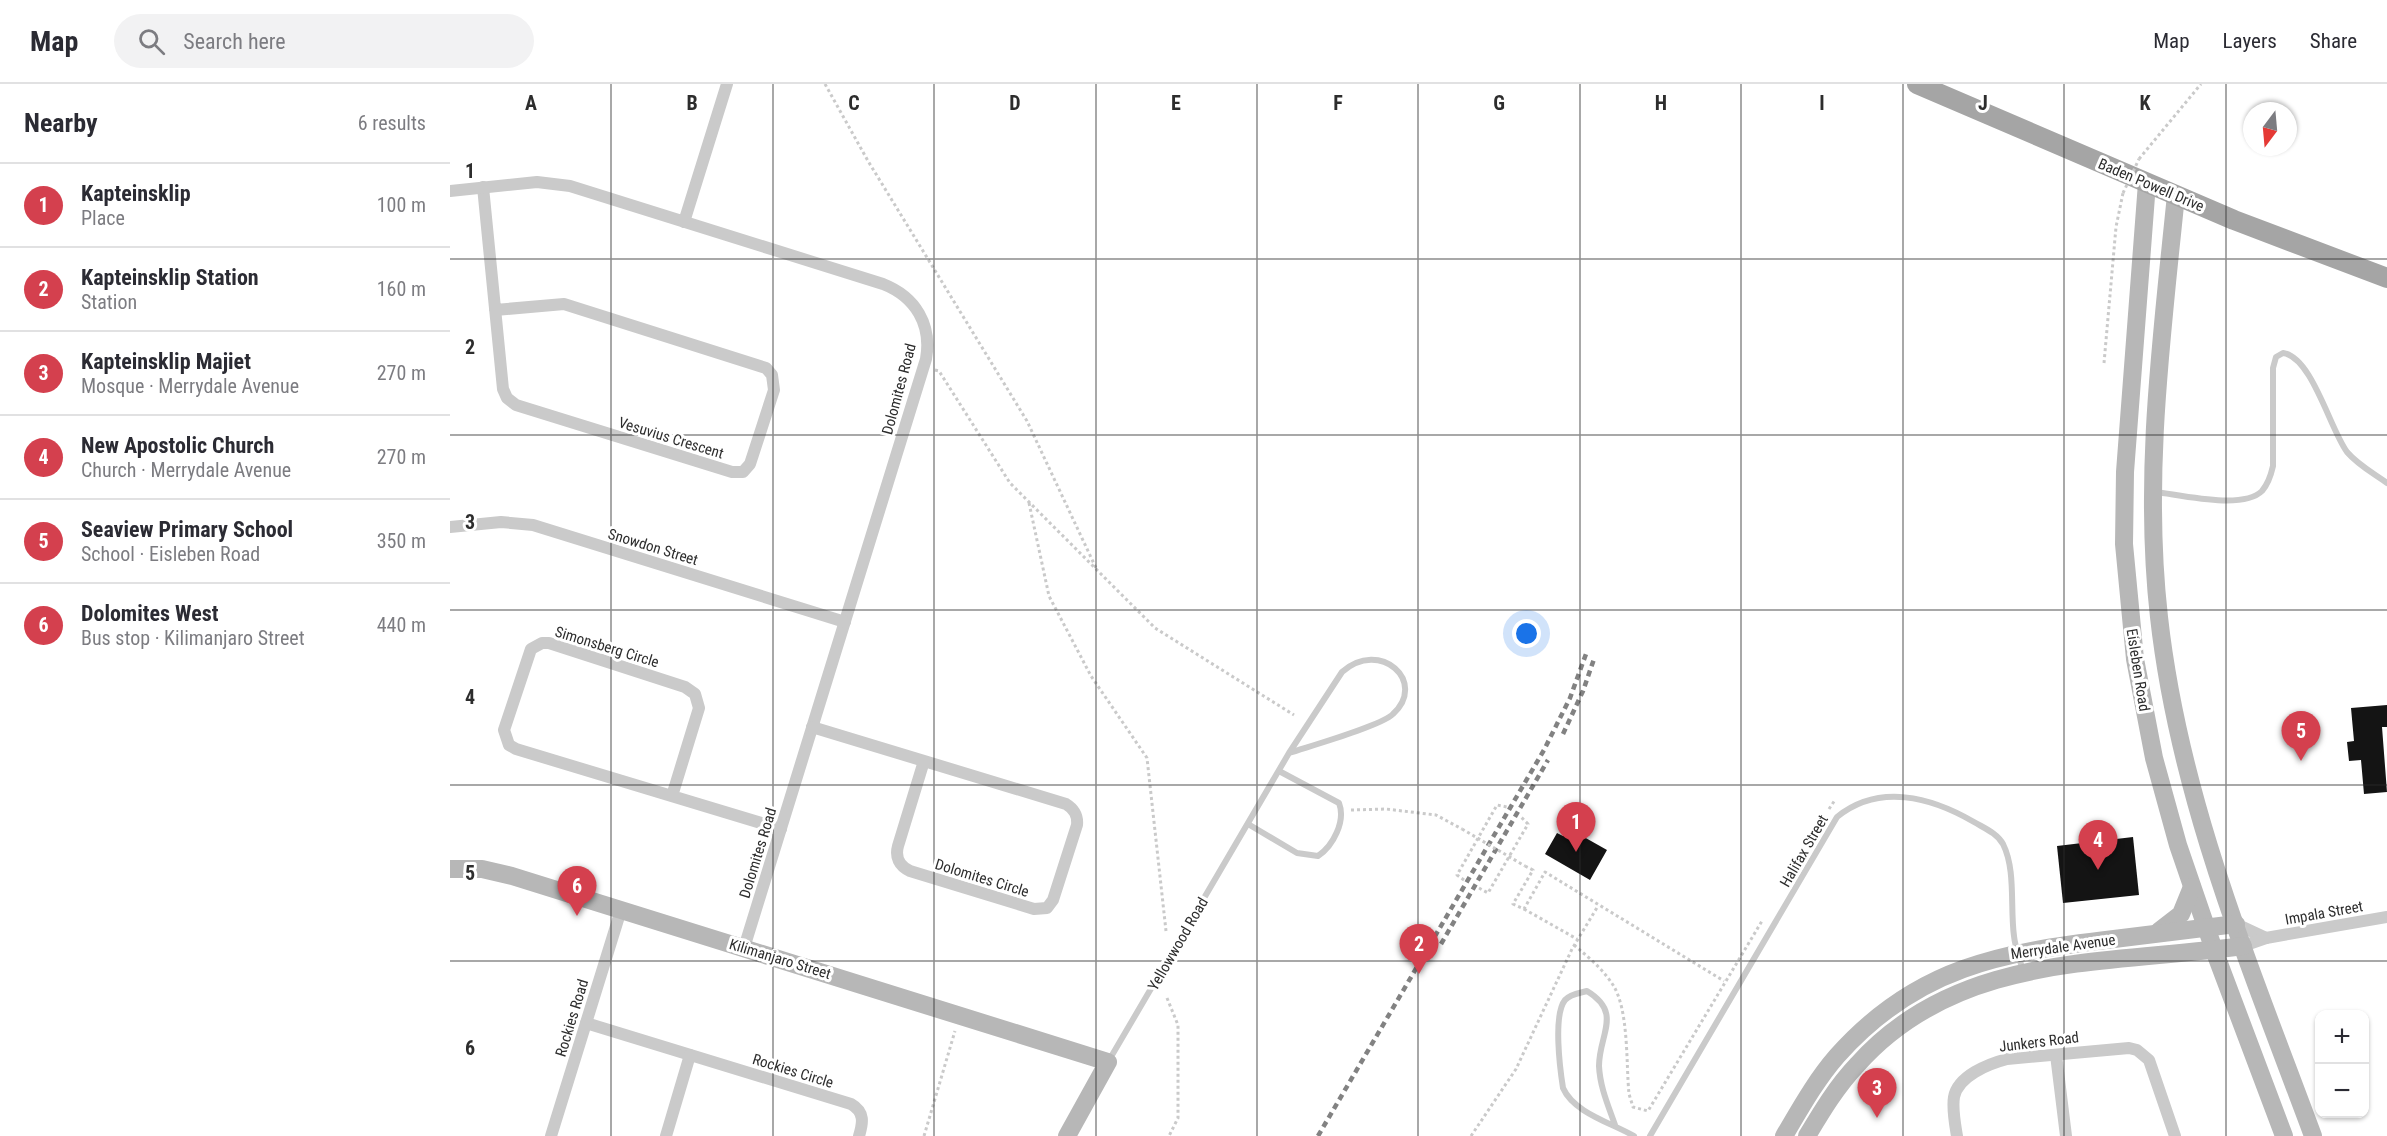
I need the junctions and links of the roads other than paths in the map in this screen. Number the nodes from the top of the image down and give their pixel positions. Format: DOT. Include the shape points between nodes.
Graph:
graph roads {
  1 [pos="727,84"];
  2 [pos="1917,84"];
  3 [pos="2147,183"];
  4 [pos="483,188"];
  5 [pos="450,191"];
  6 [pos="2176,195"];
  7 [pos="684,222"];
  8 [pos="2387,279"];
  9 [pos="495,310"];
  10 [pos="2387,483"];
  11 [pos="2153,491"];
  12 [pos="450,527"];
  13 [pos="845,622"];
  14 [pos="812,727"];
  15 [pos="1289,753"];
  16 [pos="924,761"];
  17 [pos="1279,771"];
  18 [pos="672,796"];
  19 [pos="1248,824"];
  20 [pos="781,829"];
  21 [pos="450,869"];
  22 [pos="2192,887"];
  23 [pos="621,910"];
  24 [pos="2387,917"];
  25 [pos="2236,924"];
  26 [pos="2206,928"];
  27 [pos="2155,933"];
  28 [pos="2266,938"];
  29 [pos="2243,946"];
  30 [pos="744,948"];
  31 [pos="2214,950"];
  32 [pos="2018,951"];
  33 [pos="2023,972"];
  34 [pos="586,1023"];
  35 [pos="690,1055"];
  36 [pos="2056,1055"];
  37 [pos="1108,1062"];
  38 [pos="1615,1125"];
  39 [pos="551,1136"];
  40 [pos="666,1136"];
  41 [pos="859,1136"];
  42 [pos="1067,1136"];
  43 [pos="1634,1136"];
  44 [pos="1650,1136"];
  45 [pos="1784,1136"];
  46 [pos="1807,1136"];
  47 [pos="1957,1136"];
  48 [pos="2066,1136"];
  49 [pos="2175,1136"];
  50 [pos="2284,1136"];
  51 [pos="2313,1136"];
  1 -- 7 [label="street"];
  2 -- 3 [label="main road, Baden Powell Drive"];
  3 -- 6 [label="main road, Baden Powell Drive"];
  3 -- 22 [label="main road, Eisleben Road" via="2127,422 2124,544 2135,659 2146,721 2165,802"];
  4 -- 5 [label="street, Dolomites Road"];
  4 -- 7 [label="street, Dolomites Road" via="554,183"];
  4 -- 9 [label="street, Vesuvius Crescent"];
  6 -- 8 [label="main road, Baden Powell Drive"];
  6 -- 11 [label="main road, Eisleben Road"];
  7 -- 13 [label="street, Dolomites Road" via="883,284 903,294 918,310 926,330 927,350"];
  9 -- 9 [label="street, Vesuvius Crescent" via="564,304 766,368 772,375 774,390 750,464 743,472 732,472 511,402 503,389"];
  10 -- 11 [label="lane" via="2346,451 2308,374 2291,355 2283,353 2276,357 2272,368 2273,466 2262,490 2249,499 2234,500"];
  11 -- 25 [label="main road, Eisleben Road" via="2158,616 2178,741 2199,818"];
  12 -- 13 [label="street, Snowdon Street" via="501,522 533,525"];
  13 -- 14 [label="street, Dolomites Road"];
  14 -- 16 [label="street, Dolomites Circle"];
  14 -- 20 [label="street, Dolomites Road"];
  15 -- 15 [label="lane, Yellowwood Road" via="1348,667 1362,660 1377,659 1392,664 1400,672 1404,694 1387,720"];
  15 -- 17 [label="lane, Yellowwood Road"];
  16 -- 16 [label="street, Dolomites Circle" via="898,846 901,865 1034,909 1047,908 1077,825 1074,810 1066,804"];
  17 -- 19 [label="lane, Yellowwood Road"];
  17 -- 19 [label="lane" via="1339,803 1343,818 1327,850 1318,856 1297,853"];
  18 -- 18 [label="street, Simonsberg Circle" via="699,708 695,694 685,687 549,643 531,649 504,730 509,745"];
  18 -- 20 [label="street, Simonsberg Circle"];
  19 -- 37 [label="lane, Yellowwood Road"];
  20 -- 30 [label="street, Dolomites Road"];
  21 -- 23 [label="main road, Kilimanjaro Street" via="482,869 512,876"];
  22 -- 26 [label="main road, Eisleben Road"];
  22 -- 27 [label="main road" via="2181,914"];
  23 -- 30 [label="main road, Kilimanjaro Street"];
  23 -- 34 [label="street, Rockies Road"];
  24 -- 28 [label="street, Impala Street"];
  25 -- 26 [label="main road, Merrydale Avenue"];
  25 -- 28 [label="street"];
  25 -- 29 [label="main road, Eisleben Road"];
  26 -- 27 [label="main road, Merrydale Avenue"];
  26 -- 31 [label="main road, Eisleben Road"];
  27 -- 32 [label="main road, Merrydale Avenue"];
  28 -- 29 [label="street, Impala Street"];
  29 -- 31 [label="main road, Merrydale Avenue"];
  29 -- 51 [label="main road, Eisleben Road"];
  30 -- 37 [label="main road, Kilimanjaro Street"];
  31 -- 33 [label="main road, Merrydale Avenue"];
  31 -- 50 [label="main road, Eisleben Road"];
  32 -- 33 [label="lane, Halifax Street"];
  32 -- 44 [label="lane, Halifax Street" via="2008,859 1995,834 1929,800 1896,797 1853,804 1837,817"];
  32 -- 45 [label="main road, Merrydale Avenue" via="1940,978 1881,1016 1836,1057"];
  33 -- 46 [label="main road, Merrydale Avenue" via="1966,989 1893,1032 1856,1065"];
  34 -- 35 [label="street, Rockies Circle"];
  34 -- 39 [label="street, Rockies Road"];
  35 -- 40 [label="street"];
  35 -- 41 [label="street, Rockies Circle" via="851,1104 863,1120"];
  36 -- 47 [label="street, Junkers Road" via="2007,1059 1965,1079 1954,1098"];
  36 -- 48 [label="street"];
  36 -- 49 [label="street, Junkers Road" via="2128,1048 2144,1054"];
  37 -- 42 [label="main road, Yellowwood Road"];
  38 -- 38 [label="lane" via="1576,1106 1563,1088 1559,1019 1566,1000 1574,994 1587,991 1600,999 1606,1010 1599,1064 1603,1092"];
  38 -- 43 [label="lane"];
}
